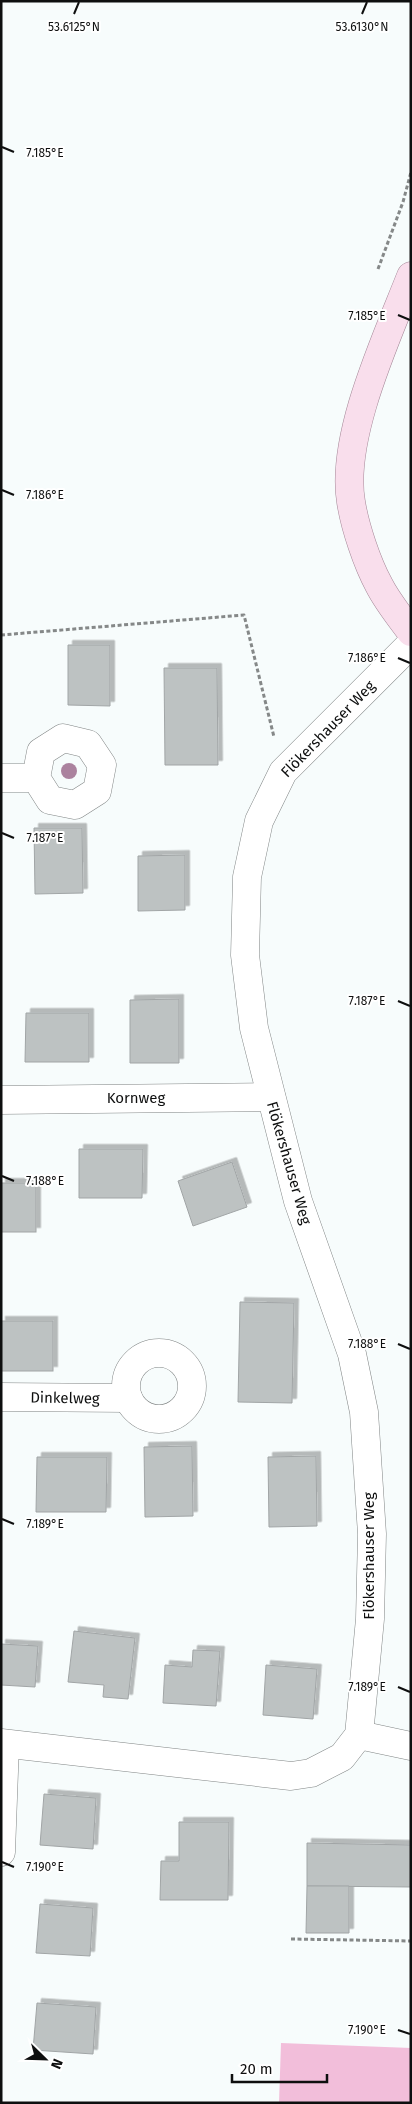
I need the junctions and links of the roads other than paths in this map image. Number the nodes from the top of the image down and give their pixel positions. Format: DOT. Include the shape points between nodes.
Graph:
graph roads {
  1 [pos="411,276"];
  2 [pos="411,632"];
  3 [pos="411,644"];
  4 [pos="1,778"];
  5 [pos="36,778"];
  6 [pos="271,1097"];
  7 [pos="1,1100"];
  8 [pos="1,1397"];
  9 [pos="128,1398"];
  10 [pos="359,1735"];
  11 [pos="3,1743"];
  12 [pos="411,1746"];
  13 [pos="1,1852"];
  1 -- 2 [label="main road" via="361,412 354,440 350,501 379,585"];
  3 -- 6 [label="street, Flökershauser Weg" via="283,772 259,821 247,877 245,955 254,1028"];
  4 -- 5 [label="street"];
  6 -- 7 [label="street, Kornweg"];
  6 -- 10 [label="street, Flökershauser Weg" via="298,1201 352,1354 364,1412 372,1544 370,1619"];
  8 -- 9 [label="street, Dinkelweg"];
  10 -- 11 [label="street" via="342,1758 311,1773 291,1776"];
  10 -- 12 [label="street"];
  11 -- 13 [label="street"];
}
